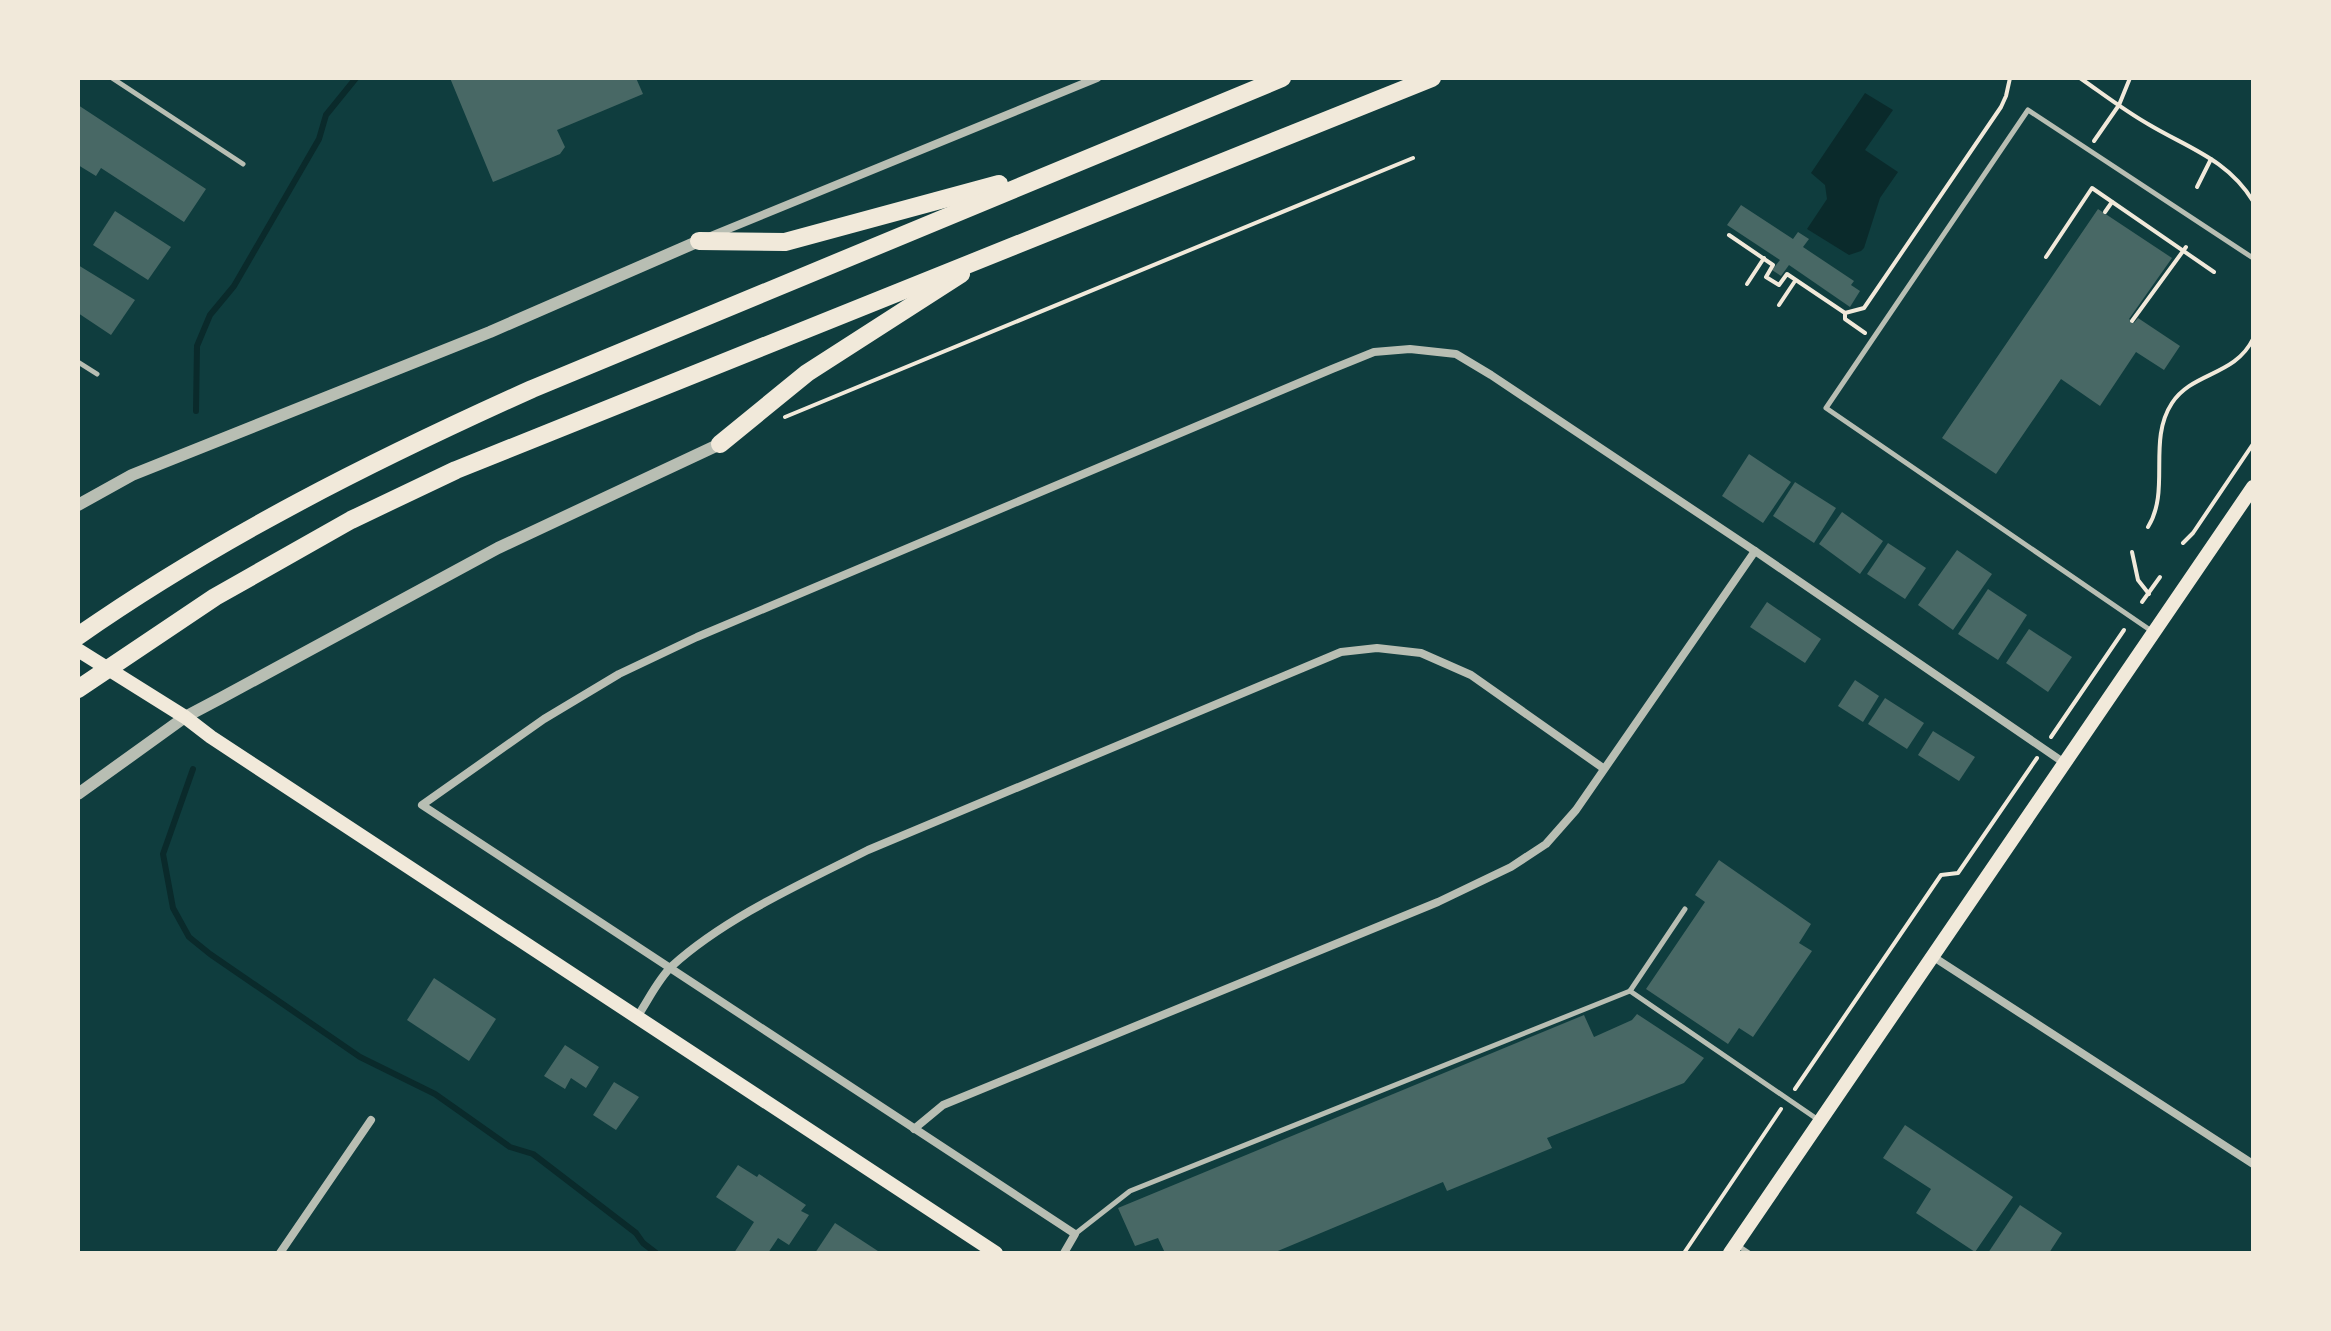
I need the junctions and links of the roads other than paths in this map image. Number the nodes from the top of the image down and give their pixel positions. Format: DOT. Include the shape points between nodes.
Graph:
graph roads {
  1 [pos="112,78"];
  2 [pos="1097,78"];
  3 [pos="1282,78"];
  4 [pos="1432,78"];
  5 [pos="243,164"];
  6 [pos="1071,164"];
  7 [pos="699,241"];
  8 [pos="997,251"];
  9 [pos="2253,258"];
  10 [pos="78,362"];
  11 [pos="97,374"];
  12 [pos="720,444"];
  13 [pos="2253,487"];
  14 [pos="78,505"];
  15 [pos="1755,551"];
  16 [pos="2154,632"];
  17 [pos="78,636"];
  18 [pos="78,650"];
  19 [pos="78,689"];
  20 [pos="185,717"];
  21 [pos="2063,762"];
  22 [pos="1603,768"];
  23 [pos="78,794"];
  24 [pos="1685,909"];
  25 [pos="1932,956"];
  26 [pos="670,968"];
  27 [pos="1630,991"];
  28 [pos="637,1017"];
  29 [pos="371,1120"];
  30 [pos="1820,1121"];
  31 [pos="914,1129"];
  32 [pos="2253,1164"];
  33 [pos="1075,1234"];
  34 [pos="1733,1249"];
  35 [pos="280,1253"];
  36 [pos="996,1253"];
  37 [pos="1064,1253"];
  38 [pos="1749,1253"];
  1 -- 5 [label="lane"];
  2 -- 7 [label="street"];
  3 -- 6 [label="highway"];
  4 -- 8 [label="highway"];
  6 -- 7 [label="highway" via="785,242"];
  6 -- 17 [label="highway" via="442,429 327,486"];
  7 -- 14 [label="street" via="490,332 132,475"];
  8 -- 12 [label="highway" via="807,373"];
  8 -- 19 [label="highway" via="456,470 351,520 215,597"];
  9 -- 16 [label="lane" via="2028,110 1826,408"];
  10 -- 11 [label="lane"];
  12 -- 20 [label="street" via="498,548"];
  13 -- 16 [label="main road"];
  15 -- 21 [label="street"];
  15 -- 22 [label="street"];
  15 -- 26 [label="street" via="1456,354 1374,352 619,674 544,719 422,805"];
  16 -- 21 [label="main road"];
  18 -- 20 [label="main road"];
  20 -- 23 [label="street"];
  20 -- 28 [label="main road"];
  21 -- 25 [label="main road"];
  22 -- 26 [label="street" via="1471,675 1434,658 1377,648 1341,652 868,850 712,935"];
  22 -- 31 [label="street" via="1546,844 1511,867 1438,902 943,1105"];
  24 -- 27 [label="lane"];
  25 -- 30 [label="main road"];
  25 -- 32 [label="street"];
  26 -- 28 [label="street"];
  26 -- 31 [label="street"];
  27 -- 30 [label="lane"];
  27 -- 33 [label="lane" via="1130,1191"];
  28 -- 36 [label="main road"];
  29 -- 35 [label="street"];
  30 -- 34 [label="main road"];
  31 -- 33 [label="street"];
  33 -- 37 [label="street"];
  34 -- 38 [label="lane"];
}
